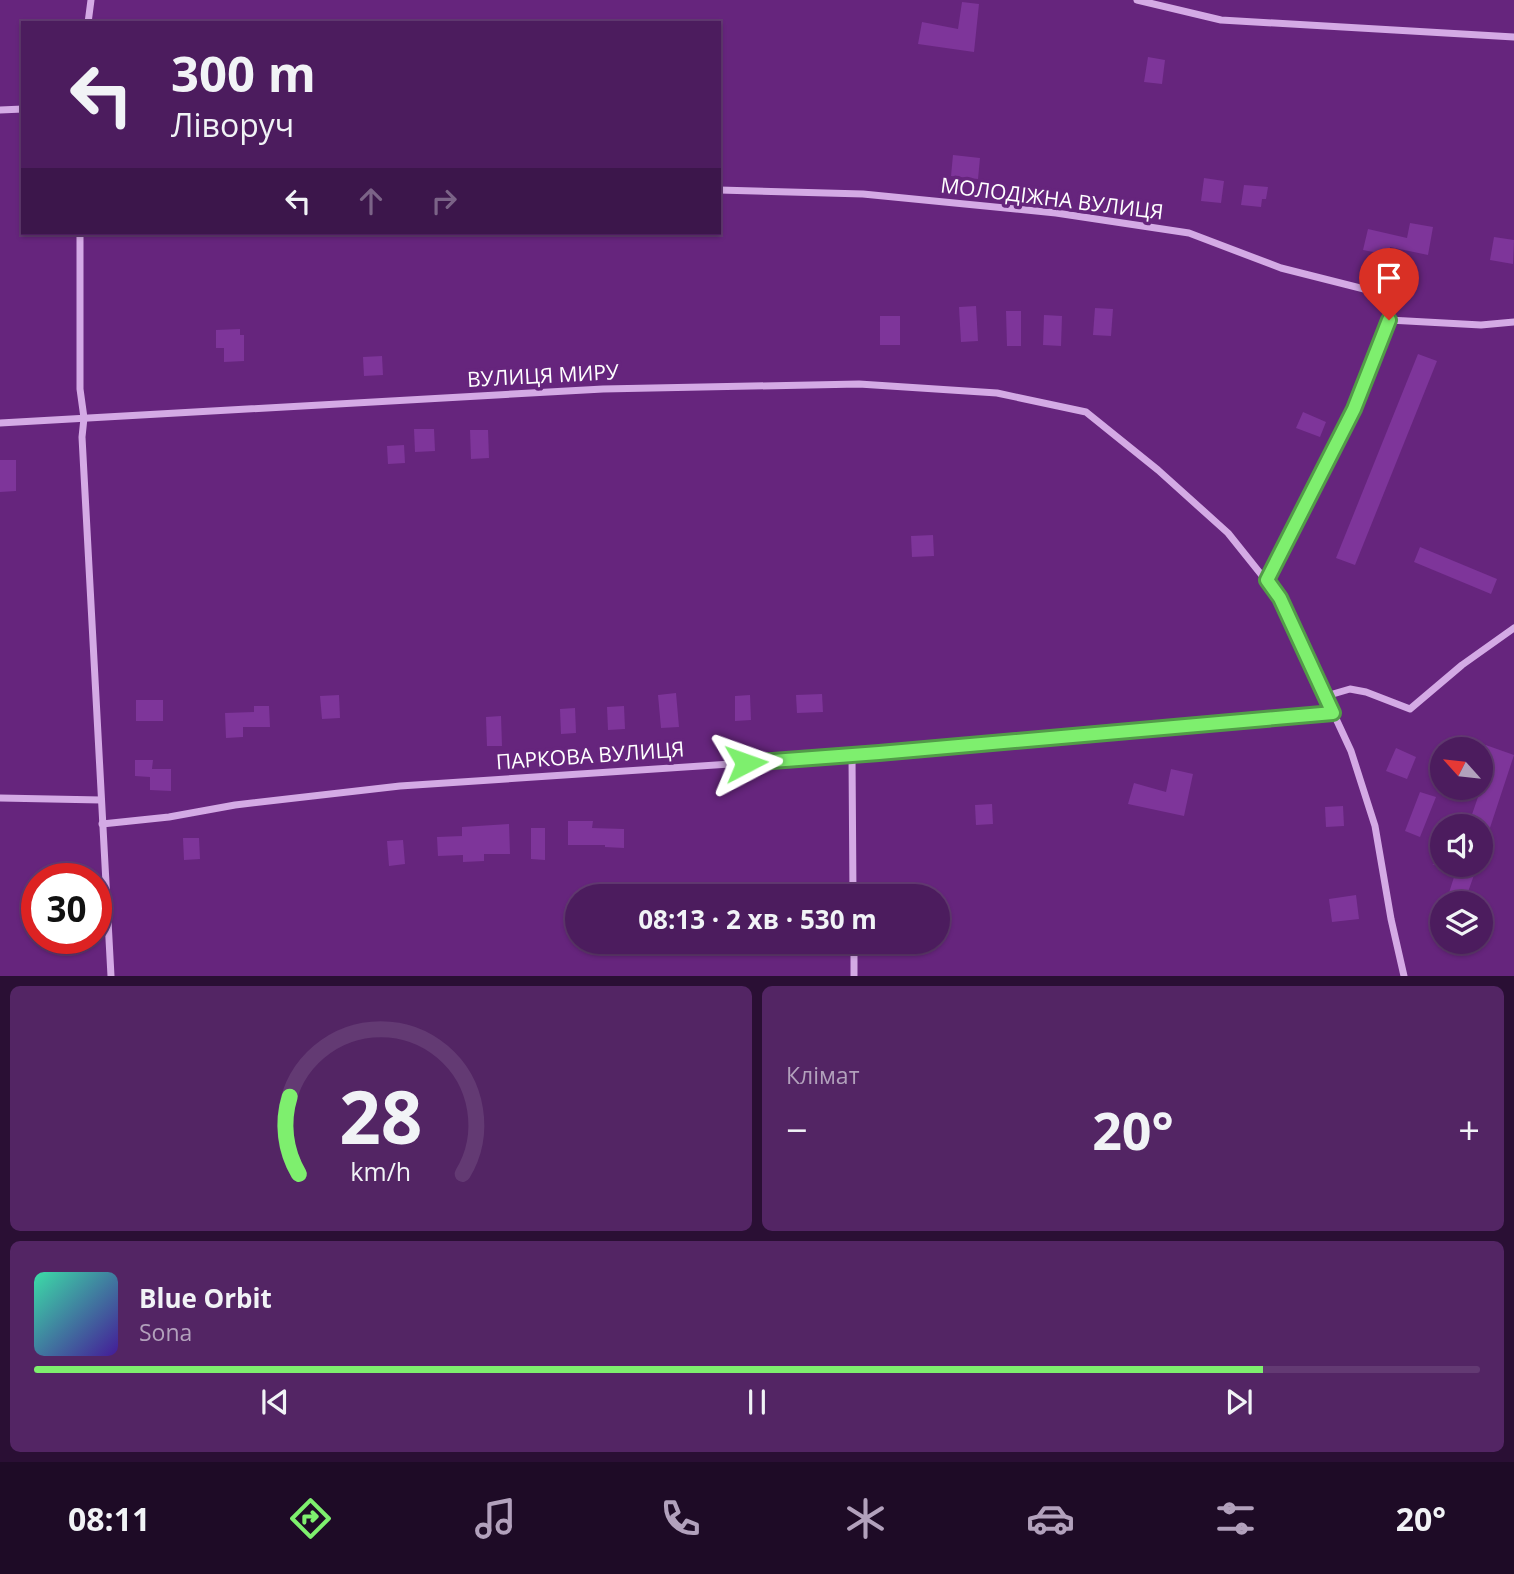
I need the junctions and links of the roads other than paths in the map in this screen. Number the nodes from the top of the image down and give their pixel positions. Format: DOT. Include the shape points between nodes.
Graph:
graph roads {
  1 [pos="91,0"];
  2 [pos="1137,0"];
  3 [pos="88,21"];
  4 [pos="1514,37"];
  5 [pos="21,108"];
  6 [pos="0,110"];
  7 [pos="721,190"];
  8 [pos="80,235"];
  9 [pos="1389,320"];
  10 [pos="1514,322"];
  11 [pos="84,418"];
  12 [pos="0,423"];
  13 [pos="1267,580"];
  14 [pos="1514,628"];
  15 [pos="1326,696"];
  16 [pos="1333,713"];
  17 [pos="852,756"];
  18 [pos="0,798"];
  19 [pos="101,800"];
  20 [pos="102,824"];
  21 [pos="853,884"];
  22 [pos="853,954"];
  23 [pos="111,975"];
  24 [pos="854,975"];
  25 [pos="1404,975"];
  1 -- 3 [label="street"];
  2 -- 4 [label="street" via="1221,20"];
  5 -- 6 [label="street"];
  7 -- 9 [label="street, МОЛОДІЖНА ВУЛИЦЯ" via="863,194 1189,233 1281,268 1372,290 1385,303"];
  8 -- 11 [label="street"];
  9 -- 10 [label="street" via="1481,325"];
  9 -- 13 [label="street" via="1354,409"];
  11 -- 12 [label="street, ВУЛИЦЯ МИРУ"];
  11 -- 13 [label="street, ВУЛИЦЯ МИРУ" via="603,388 859,384 997,393 1086,412 1228,533"];
  11 -- 19 [label="street"];
  13 -- 15 [label="street"];
  14 -- 15 [label="street" via="1410,709 1350,689"];
  15 -- 16 [label="street"];
  16 -- 17 [label="street, ПАРКОВА ВУЛИЦЯ"];
  16 -- 25 [label="street" via="1376,826"];
  17 -- 20 [label="street, ПАРКОВА ВУЛИЦЯ" via="400,786"];
  17 -- 21 [label="street"];
  18 -- 19 [label="street"];
  19 -- 20 [label="street"];
  20 -- 23 [label="street"];
  22 -- 24 [label="street"];
}
